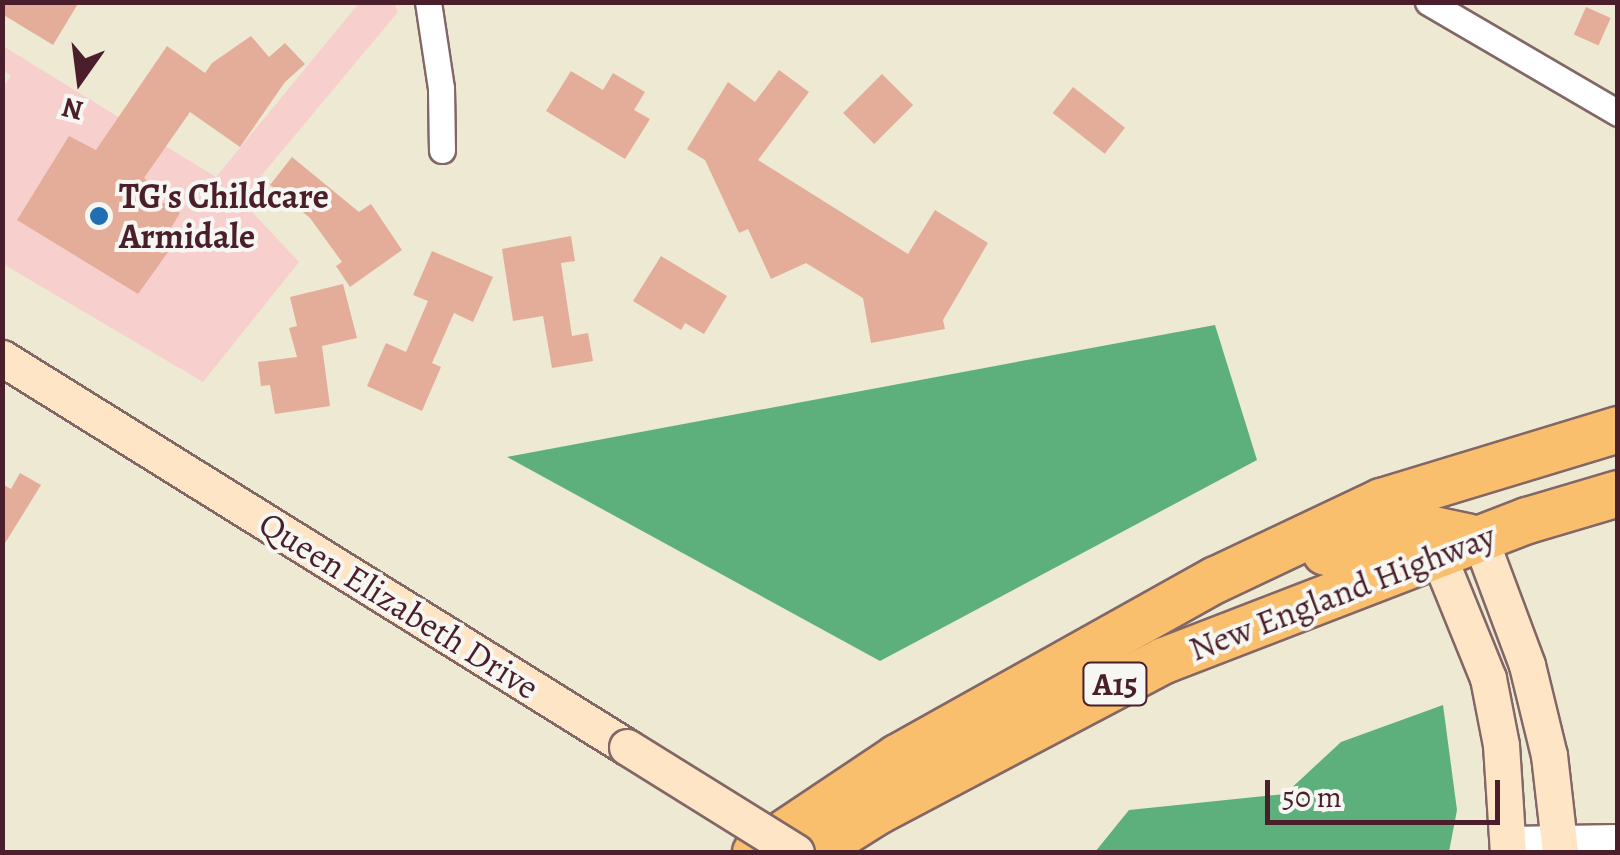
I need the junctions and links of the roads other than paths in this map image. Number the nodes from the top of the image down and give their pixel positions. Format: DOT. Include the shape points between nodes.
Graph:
graph roads {
  1 [pos="428,2"];
  2 [pos="1428,2"];
  3 [pos="1618,113"];
  4 [pos="442,150"];
  5 [pos="2,358"];
  6 [pos="1618,429"];
  7 [pos="1618,456"];
  8 [pos="1618,493"];
  9 [pos="1458,542"];
  10 [pos="1216,579"];
  11 [pos="1618,837"];
  12 [pos="1508,846"];
  13 [pos="1560,846"];
  14 [pos="755,852"];
  15 [pos="796,852"];
  16 [pos="812,852"];
  1 -- 4 [label="street"];
  2 -- 3 [label="street"];
  5 -- 15 [label="street, Queen Elizabeth Drive, bridge"];
  6 -- 10 [label="highway, New England Highway / A15" via="1381,501"];
  7 -- 9 [label="highway" via="1531,482 1472,514"];
  8 -- 9 [label="highway, New England Highway / A15"];
  9 -- 10 [label="highway" via="1433,529 1374,536"];
  9 -- 12 [label="street" via="1501,745"];
  9 -- 13 [label="street" via="1527,665 1549,755"];
  9 -- 16 [label="highway, New England Highway / A15" via="1164,660"];
  10 -- 14 [label="highway, New England Highway / A15" via="897,758"];
  11 -- 13 [label="street"];
  12 -- 13 [label="street"];
}
